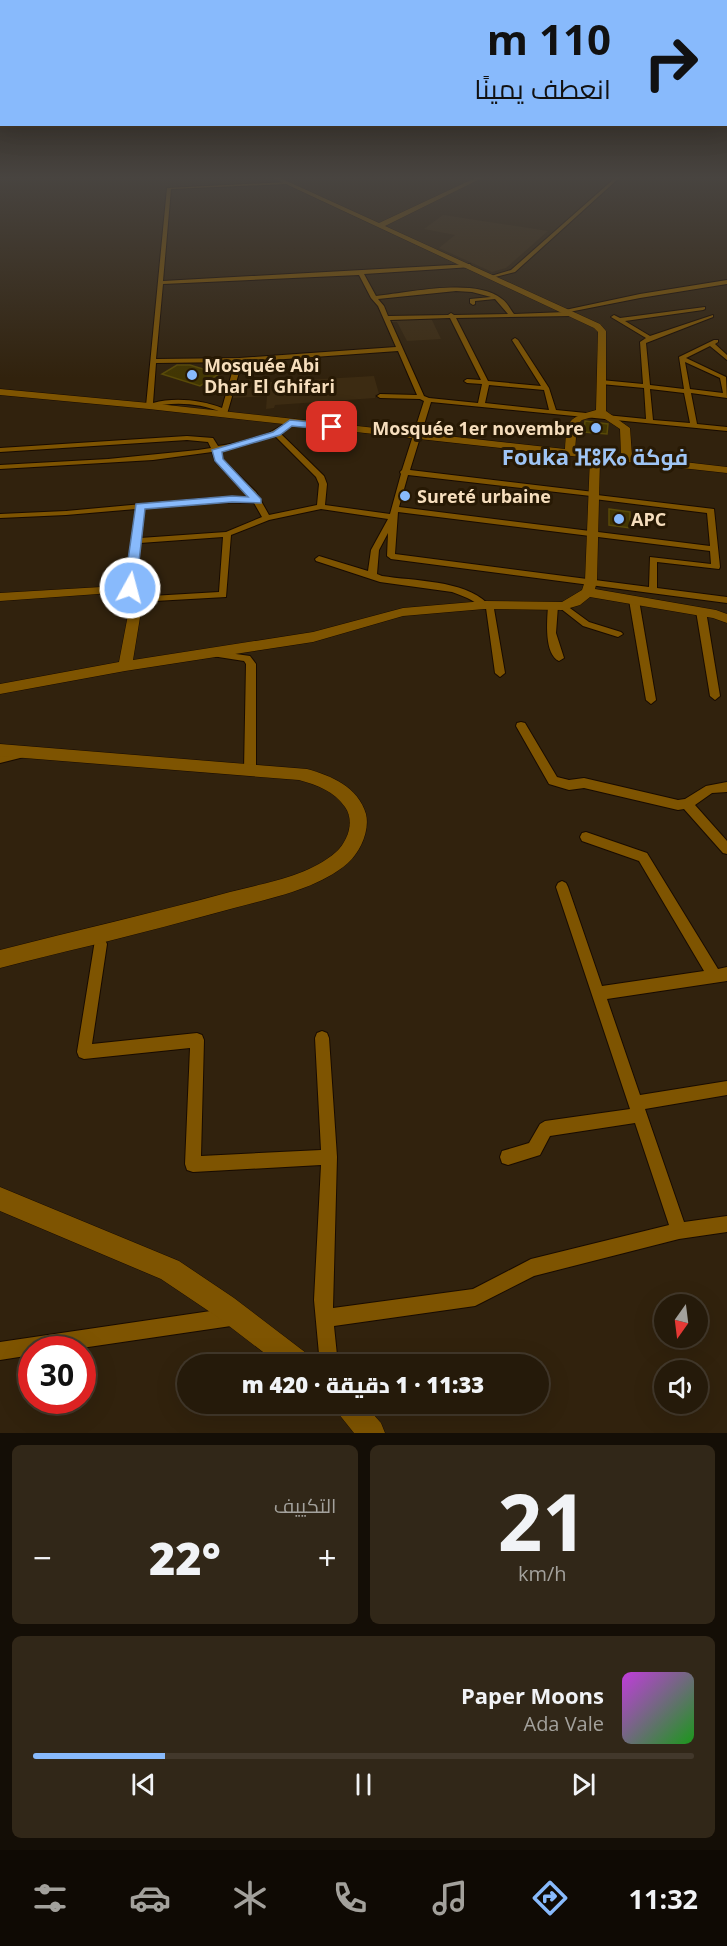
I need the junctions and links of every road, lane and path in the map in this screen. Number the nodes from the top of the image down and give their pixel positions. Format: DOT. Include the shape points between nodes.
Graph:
graph roads {
  1 [pos="163,245"];
  2 [pos="424,245"];
  3 [pos="542,245"];
  4 [pos="470,266"];
  5 [pos="361,273"];
  6 [pos="493,277"];
  7 [pos="727,282"];
  8 [pos="159,283"];
  9 [pos="374,298"];
  10 [pos="497,298"];
  11 [pos="473,303"];
  12 [pos="703,308"];
  13 [pos="570,312"];
  14 [pos="511,314"];
  15 [pos="451,315"];
  16 [pos="711,316"];
  17 [pos="385,318"];
  18 [pos="650,338"];
  19 [pos="515,340"];
  20 [pos="399,350"];
  21 [pos="681,358"];
  22 [pos="727,358"];
  23 [pos="239,360"];
  24 [pos="154,361"];
  25 [pos="466,381"];
  26 [pos="601,382"];
  27 [pos="486,383"];
  28 [pos="647,387"];
  29 [pos="546,388"];
  30 [pos="688,391"];
  31 [pos="0,392"];
  32 [pos="727,395"];
  33 [pos="380,396"];
  34 [pos="424,398"];
  35 [pos="481,404"];
  36 [pos="149,406"];
  37 [pos="221,410"];
  38 [pos="553,412"];
  39 [pos="601,412"];
  40 [pos="587,416"];
  41 [pos="612,418"];
  42 [pos="650,421"];
  43 [pos="290,423"];
  44 [pos="694,426"];
  45 [pos="727,429"];
  46 [pos="277,434"];
  47 [pos="416,437"];
  48 [pos="0,450"];
  49 [pos="217,450"];
  50 [pos="570,453"];
  51 [pos="595,456"];
  52 [pos="627,459"];
  53 [pos="0,467"];
  54 [pos="727,470"];
  55 [pos="404,472"];
  56 [pos="594,496"];
  57 [pos="257,501"];
  58 [pos="140,507"];
  59 [pos="321,507"];
  60 [pos="393,513"];
  61 [pos="0,516"];
  62 [pos="267,518"];
  63 [pos="592,532"];
  64 [pos="227,534"];
  65 [pos="136,541"];
  66 [pos="714,549"];
  67 [pos="319,559"];
  68 [pos="372,574"];
  69 [pos="589,587"];
  70 [pos="653,590"];
  71 [pos="134,593"];
  72 [pos="0,597"];
  73 [pos="634,600"];
  74 [pos="727,600"];
  75 [pos="487,605"];
  76 [pos="558,606"];
  77 [pos="701,611"];
  78 [pos="727,620"];
  79 [pos="618,634"];
  80 [pos="209,653"];
  81 [pos="559,658"];
  82 [pos="125,666"];
  83 [pos="500,673"];
  84 [pos="0,689"];
  85 [pos="715,696"];
  86 [pos="651,700"];
  87 [pos="521,726"];
  88 [pos="0,750"];
  89 [pos="22,753"];
  90 [pos="0,759"];
  91 [pos="250,770"];
  92 [pos="727,787"];
  93 [pos="687,804"];
  94 [pos="586,837"];
  95 [pos="727,849"];
  96 [pos="562,887"];
  97 [pos="100,944"];
  98 [pos="0,959"];
  99 [pos="721,975"];
  100 [pos="598,993"];
  101 [pos="322,1038"];
  102 [pos="727,1088"];
  103 [pos="638,1109"];
  104 [pos="508,1156"];
  105 [pos="329,1157"];
  106 [pos="0,1199"];
  107 [pos="727,1224"];
  108 [pos="679,1231"];
  109 [pos="237,1316"];
  110 [pos="325,1318"];
  111 [pos="0,1351"];
  112 [pos="287,1354"];
  113 [pos="327,1354"];
  114 [pos="355,1414"];
  115 [pos="371,1433"];
  1 -- 8 [label="street"];
  2 -- 4 [label="main road"];
  3 -- 6 [label="street" via="513,271"];
  4 -- 5 [label="street"];
  4 -- 6 [label="main road"];
  5 -- 8 [label="street"];
  5 -- 9 [label="street"];
  6 -- 13 [label="main road"];
  7 -- 13 [label="street"];
  8 -- 24 [label="street"];
  9 -- 10 [label="street" via="441,290 476,291"];
  9 -- 17 [label="street"];
  10 -- 11 [label="street" via="472,300"];
  10 -- 14 [label="street"];
  12 -- 18 [label="street" via="616,319"];
  13 -- 14 [label="street"];
  13 -- 26 [label="main road" via="602,331"];
  14 -- 15 [label="street"];
  15 -- 17 [label="street"];
  15 -- 27 [label="street"];
  16 -- 18 [label="street"];
  17 -- 20 [label="street"];
  18 -- 28 [label="street" via="643,342"];
  19 -- 29 [label="street"];
  20 -- 23 [label="street"];
  20 -- 34 [label="street"];
  21 -- 22 [label="street" via="713,343"];
  21 -- 30 [label="street"];
  21 -- 32 [label="street" via="723,377"];
  23 -- 24 [label="street"];
  23 -- 37 [label="street"];
  24 -- 36 [label="street"];
  25 -- 27 [label="street"];
  26 -- 28 [label="street"];
  26 -- 39 [label="main road"];
  27 -- 29 [label="street"];
  27 -- 35 [label="street"];
  28 -- 30 [label="street"];
  28 -- 42 [label="street"];
  29 -- 38 [label="street"];
  30 -- 32 [label="street"];
  30 -- 44 [label="street"];
  31 -- 36 [label="main road"];
  33 -- 34 [label="street"];
  34 -- 35 [label="street"];
  34 -- 47 [label="street"];
  35 -- 38 [label="street"];
  36 -- 37 [label="main road"];
  36 -- 37 [label="street" via="159,401"];
  37 -- 43 [label="main road"];
  38 -- 40 [label="street"];
  39 -- 40 [label="main road"];
  39 -- 41 [label="main road"];
  40 -- 41 [label="street"];
  40 -- 50 [label="main road" via="572,424"];
  41 -- 42 [label="street"];
  41 -- 52 [label="main road" via="625,428"];
  42 -- 44 [label="street"];
  43 -- 46 [label="street"];
  43 -- 47 [label="main road"];
  44 -- 45 [label="street"];
  46 -- 49 [label="street"];
  46 -- 59 [label="street" via="320,476"];
  47 -- 50 [label="main road"];
  47 -- 55 [label="street"];
  48 -- 49 [label="street" via="187,438 210,440"];
  49 -- 53 [label="street"];
  49 -- 57 [label="street" via="218,459"];
  50 -- 51 [label="main road"];
  51 -- 52 [label="main road"];
  51 -- 56 [label="main road"];
  52 -- 54 [label="main road"];
  55 -- 56 [label="street"];
  55 -- 60 [label="street"];
  56 -- 63 [label="main road"];
  56 -- 66 [label="street" via="711,510"];
  57 -- 58 [label="street" via="232,499"];
  57 -- 62 [label="street"];
  58 -- 61 [label="street"];
  58 -- 65 [label="street"];
  59 -- 60 [label="street"];
  59 -- 62 [label="street"];
  60 -- 63 [label="street"];
  60 -- 68 [label="street" via="375,550"];
  60 -- 69 [label="street" via="391,556 395,558"];
  62 -- 64 [label="street"];
  63 -- 66 [label="street"];
  63 -- 69 [label="main road"];
  64 -- 65 [label="street"];
  64 -- 71 [label="street" via="223,595"];
  65 -- 71 [label="street"];
  66 -- 70 [label="street" via="716,567 653,559"];
  67 -- 68 [label="street"];
  68 -- 75 [label="street" via="387,580 464,591"];
  69 -- 70 [label="street"];
  69 -- 73 [label="main road"];
  69 -- 76 [label="main road" via="575,602"];
  70 -- 74 [label="street"];
  71 -- 72 [label="main road"];
  71 -- 82 [label="main road"];
  73 -- 77 [label="main road"];
  73 -- 86 [label="street"];
  75 -- 76 [label="main road"];
  75 -- 80 [label="main road" via="403,612 313,637"];
  75 -- 83 [label="street"];
  76 -- 79 [label="street" via="586,624"];
  76 -- 81 [label="street" via="551,633"];
  77 -- 78 [label="main road"];
  77 -- 85 [label="street"];
  80 -- 82 [label="main road"];
  80 -- 91 [label="street" via="247,658 251,664"];
  82 -- 84 [label="main road"];
  87 -- 93 [label="street" via="553,781 585,783 662,802"];
  88 -- 89 [label="main road"];
  89 -- 90 [label="street"];
  89 -- 91 [label="main road"];
  91 -- 98 [label="main road" via="325,780 345,792 356,808 358,820 352,848 337,862 287,885"];
  92 -- 93 [label="street" via="710,789"];
  93 -- 95 [label="street"];
  94 -- 99 [label="street" via="643,857"];
  96 -- 100 [label="street"];
  97 -- 105 [label="street" via="84,1052 197,1040 193,1164"];
  99 -- 100 [label="street"];
  100 -- 103 [label="street"];
  101 -- 105 [label="street"];
  102 -- 103 [label="street"];
  103 -- 104 [label="street" via="545,1129 534,1149"];
  103 -- 108 [label="street"];
  105 -- 110 [label="street"];
  106 -- 109 [label="main road" via="170,1270"];
  107 -- 108 [label="street"];
  108 -- 110 [label="street" via="531,1268 475,1297"];
  109 -- 111 [label="street"];
  109 -- 112 [label="main road"];
  110 -- 113 [label="street"];
  114 -- 115 [label="main road"];
}
